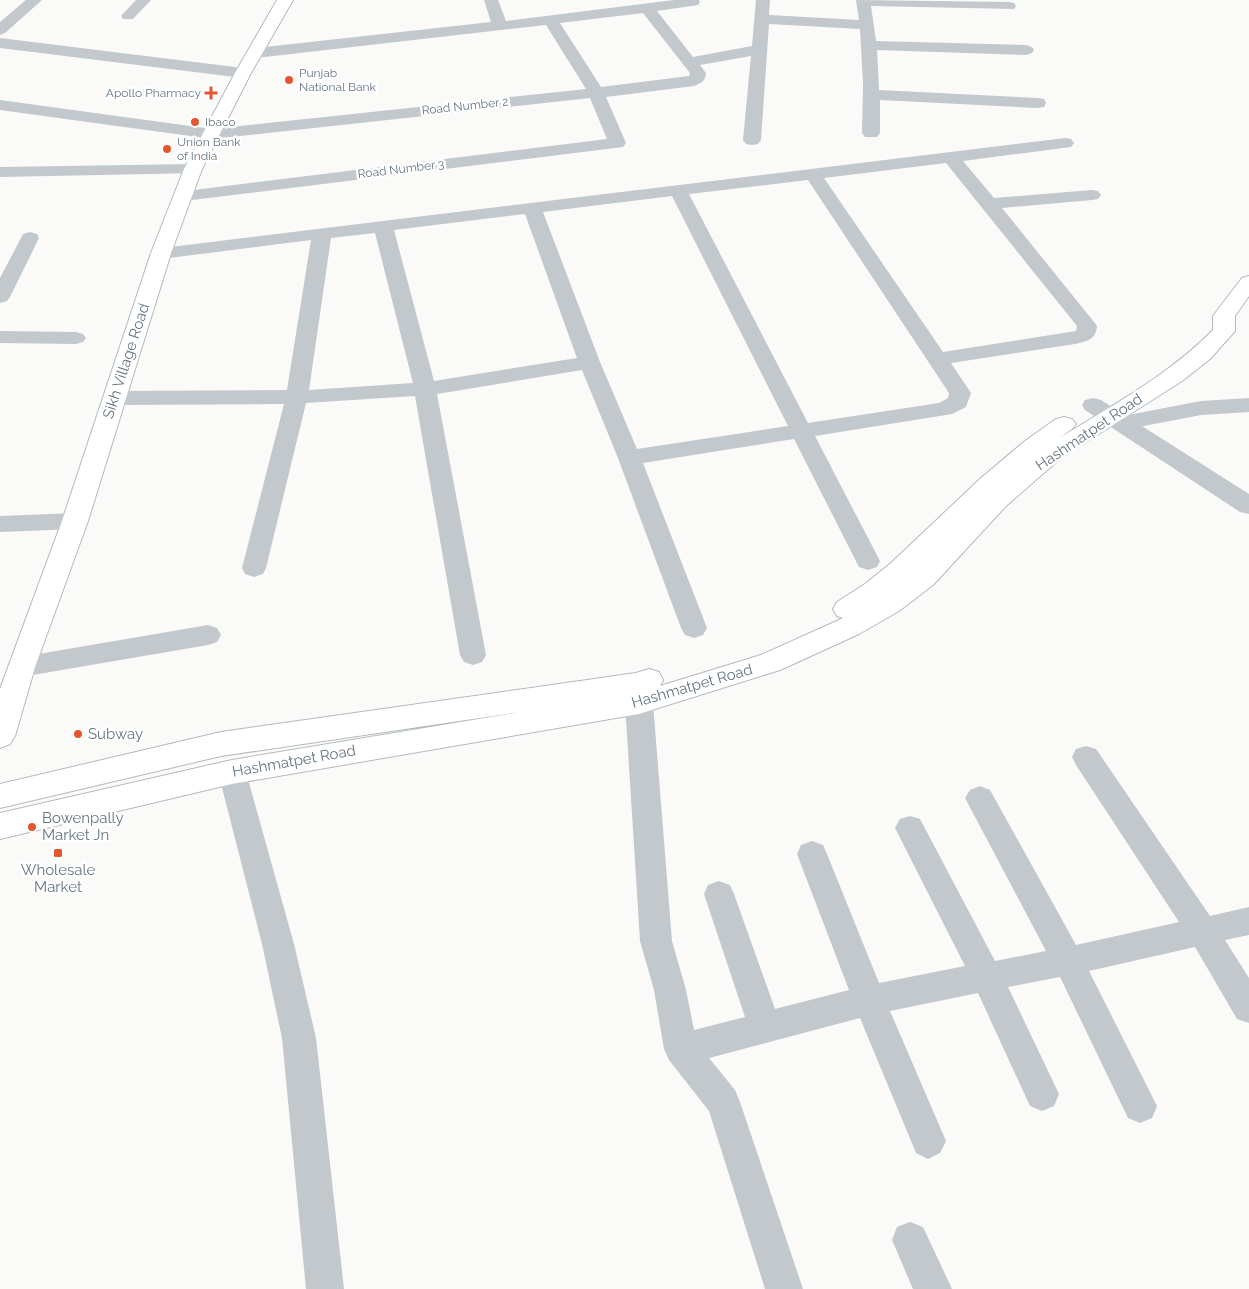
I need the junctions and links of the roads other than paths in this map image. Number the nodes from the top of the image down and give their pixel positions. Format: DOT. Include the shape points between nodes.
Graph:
graph roads {
  1 [pos="35,0"];
  2 [pos="144,0"];
  3 [pos="285,0"];
  4 [pos="491,0"];
  5 [pos="763,0"];
  6 [pos="863,0"];
  7 [pos="674,2"];
  8 [pos="693,2"];
  9 [pos="1009,6"];
  10 [pos="647,8"];
  11 [pos="128,16"];
  12 [pos="761,19"];
  13 [pos="550,20"];
  14 [pos="867,25"];
  15 [pos="500,26"];
  16 [pos="0,30"];
  17 [pos="0,43"];
  18 [pos="869,45"];
  19 [pos="758,50"];
  20 [pos="1026,50"];
  21 [pos="256,53"];
  22 [pos="690,62"];
  23 [pos="243,73"];
  24 [pos="596,92"];
  25 [pos="872,95"];
  26 [pos="1038,103"];
  27 [pos="0,104"];
  28 [pos="870,133"];
  29 [pos="212,134"];
  30 [pos="752,140"];
  31 [pos="1065,143"];
  32 [pos="950,157"];
  33 [pos="193,169"];
  34 [pos="0,172"];
  35 [pos="813,174"];
  36 [pos="678,190"];
  37 [pos="1092,195"];
  38 [pos="184,196"];
  39 [pos="989,204"];
  40 [pos="532,208"];
  41 [pos="383,226"];
  42 [pos="322,233"];
  43 [pos="30,238"];
  44 [pos="161,253"];
  45 [pos="1249,282"];
  46 [pos="0,297"];
  47 [pos="0,337"];
  48 [pos="76,338"];
  49 [pos="937,358"];
  50 [pos="589,362"];
  51 [pos="425,389"];
  52 [pos="296,397"];
  53 [pos="114,398"];
  54 [pos="1249,404"];
  55 [pos="1109,414"];
  56 [pos="800,432"];
  57 [pos="629,458"];
  58 [pos="1249,506"];
  59 [pos="75,521"];
  60 [pos="0,524"];
  61 [pos="868,561"];
  62 [pos="254,568"];
  63 [pos="694,628"];
  64 [pos="208,635"];
  65 [pos="472,654"];
  66 [pos="764,655"];
  67 [pos="21,667"];
  68 [pos="639,702"];
  69 [pos="0,736"];
  70 [pos="1086,757"];
  71 [pos="232,772"];
  72 [pos="0,796"];
  73 [pos="980,798"];
  74 [pos="0,826"];
  75 [pos="910,828"];
  76 [pos="812,854"];
  77 [pos="719,894"];
  78 [pos="1249,921"];
  79 [pos="1202,930"];
  80 [pos="1068,961"];
  81 [pos="987,977"];
  82 [pos="869,1000"];
  83 [pos="1249,1008"];
  84 [pos="765,1027"];
  85 [pos="681,1049"];
  86 [pos="1042,1094"];
  87 [pos="1140,1106"];
  88 [pos="928,1141"];
  89 [pos="910,1240"];
  90 [pos="325,1289"];
  91 [pos="784,1289"];
  92 [pos="933,1289"];
  1 -- 16 [label="street"];
  2 -- 11 [label="street"];
  3 -- 21 [label="main road, Sikh Village Road"];
  4 -- 15 [label="street"];
  5 -- 12 [label="street"];
  6 -- 9 [label="street"];
  6 -- 14 [label="street"];
  7 -- 8 [label="street"];
  7 -- 10 [label="street"];
  10 -- 13 [label="street"];
  10 -- 22 [label="street"];
  12 -- 14 [label="street"];
  12 -- 19 [label="street"];
  13 -- 15 [label="street"];
  13 -- 24 [label="street"];
  14 -- 18 [label="street"];
  15 -- 21 [label="street"];
  17 -- 23 [label="street"];
  18 -- 20 [label="street"];
  18 -- 25 [label="street"];
  19 -- 22 [label="street"];
  19 -- 30 [label="street"];
  21 -- 23 [label="main road, Sikh Village Road"];
  22 -- 24 [label="street, Road Number 2" via="698,77 688,83"];
  23 -- 29 [label="main road, Sikh Village Road"];
  24 -- 29 [label="street, Road Number 2"];
  24 -- 38 [label="street, Road Number 3" via="618,143"];
  25 -- 26 [label="street"];
  25 -- 28 [label="street"];
  27 -- 29 [label="street, Road Number 2"];
  29 -- 33 [label="main road, Sikh Village Road"];
  31 -- 32 [label="street"];
  32 -- 35 [label="street"];
  32 -- 39 [label="street"];
  33 -- 34 [label="street"];
  33 -- 38 [label="main road, Sikh Village Road"];
  35 -- 36 [label="street"];
  35 -- 49 [label="street"];
  36 -- 40 [label="street"];
  36 -- 56 [label="street"];
  37 -- 39 [label="street"];
  38 -- 44 [label="main road, Sikh Village Road"];
  39 -- 49 [label="street" via="1087,326 1086,334"];
  40 -- 41 [label="street"];
  40 -- 50 [label="street"];
  41 -- 42 [label="street"];
  41 -- 51 [label="street"];
  42 -- 44 [label="street"];
  42 -- 52 [label="street"];
  43 -- 46 [label="street"];
  44 -- 53 [label="main road, Sikh Village Road"];
  45 -- 55 [label="main road, Hashmatpet Road" via="1224,316 1224,331 1202,354 1174,376"];
  47 -- 48 [label="street"];
  49 -- 56 [label="street" via="960,393 958,402 944,409"];
  50 -- 51 [label="street"];
  50 -- 57 [label="street"];
  51 -- 52 [label="street"];
  51 -- 65 [label="street"];
  52 -- 53 [label="street"];
  52 -- 62 [label="street"];
  53 -- 59 [label="main road, Sikh Village Road"];
  54 -- 55 [label="street"];
  55 -- 58 [label="street"];
  55 -- 66 [label="main road, Hashmatpet Road" via="1053,453 997,500 924,578 890,604 849,627"];
  56 -- 57 [label="street"];
  56 -- 61 [label="street"];
  57 -- 63 [label="street"];
  59 -- 60 [label="street"];
  59 -- 67 [label="main road, Sikh Village Road"];
  64 -- 67 [label="street"];
  66 -- 68 [label="main road, Hashmatpet Road"];
  66 -- 72 [label="main road" via="636,684 221,744"];
  67 -- 69 [label="main road, Sikh Village Road"];
  68 -- 71 [label="main road, Hashmatpet Road"];
  68 -- 85 [label="street" via="656,941 670,990"];
  70 -- 79 [label="street"];
  71 -- 74 [label="main road, Hashmatpet Road"];
  71 -- 90 [label="street" via="278,944 299,1038"];
  73 -- 80 [label="street"];
  75 -- 81 [label="street"];
  76 -- 82 [label="street"];
  77 -- 84 [label="street"];
  78 -- 79 [label="street"];
  79 -- 80 [label="street"];
  79 -- 83 [label="street"];
  80 -- 81 [label="street"];
  80 -- 87 [label="street"];
  81 -- 82 [label="street"];
  81 -- 86 [label="street"];
  82 -- 84 [label="street"];
  82 -- 88 [label="street"];
  84 -- 85 [label="street"];
  85 -- 91 [label="street" via="723,1102"];
  89 -- 92 [label="street"];
}
